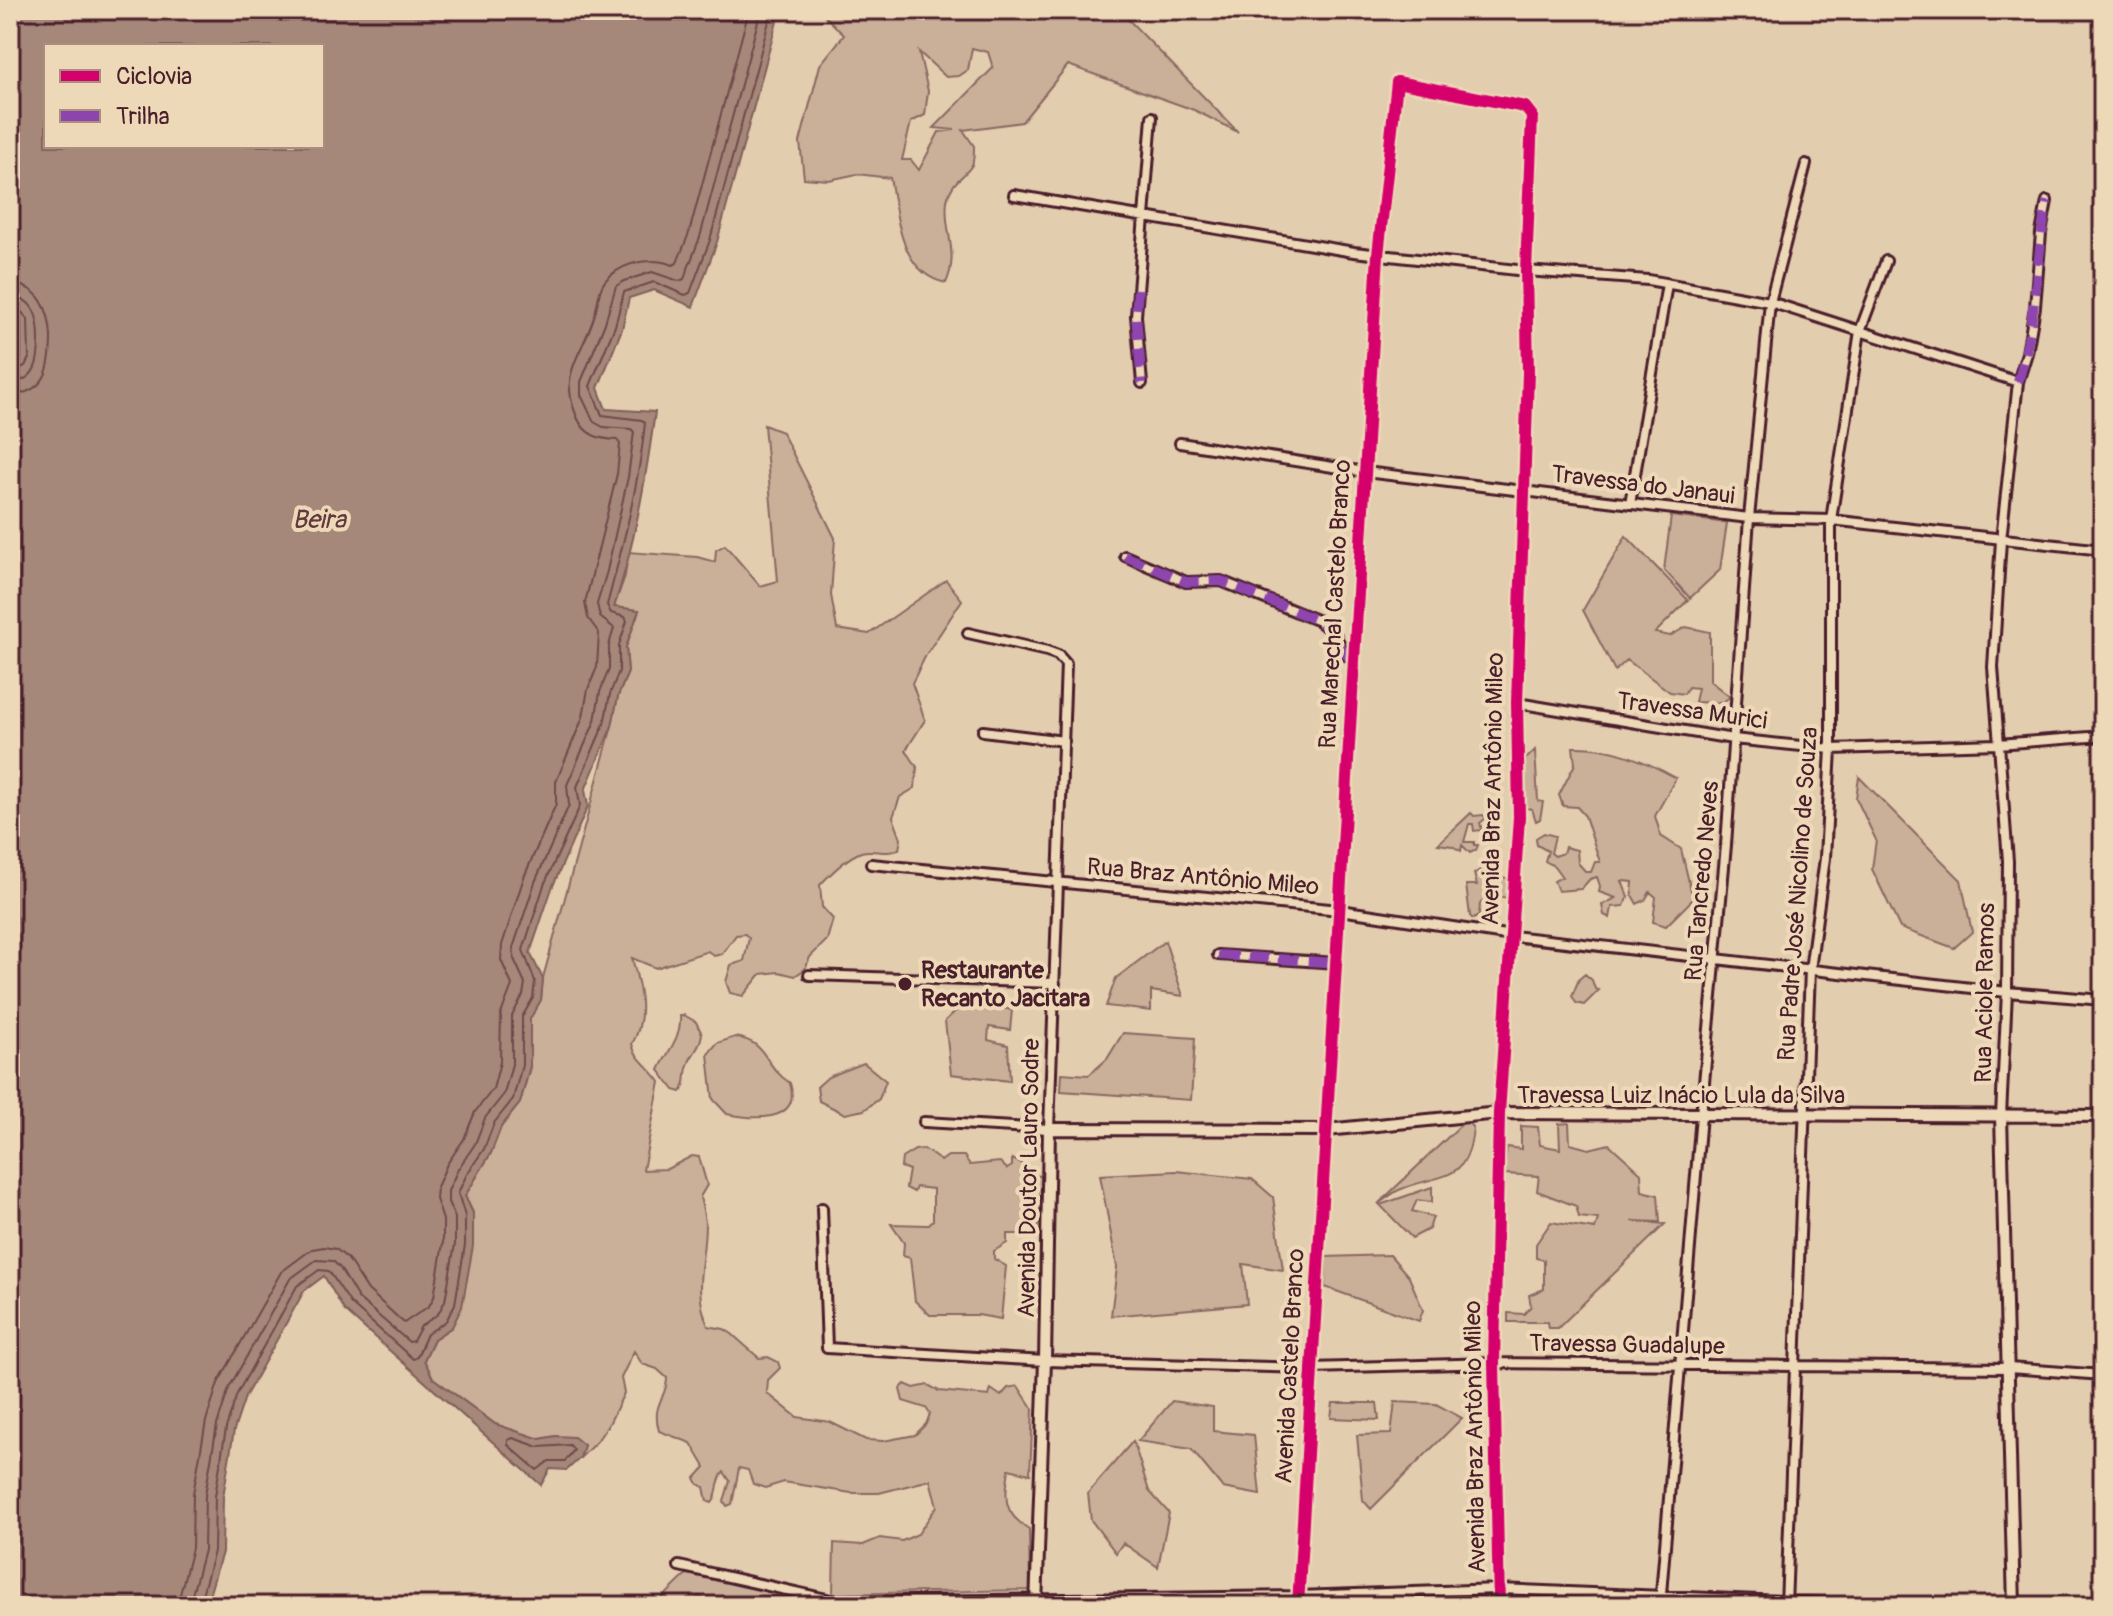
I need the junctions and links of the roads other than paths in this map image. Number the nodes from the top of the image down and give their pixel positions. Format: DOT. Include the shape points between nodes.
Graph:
graph roads {
  1 [pos="1397,82"];
  2 [pos="1152,117"];
  3 [pos="1806,164"];
  4 [pos="1014,195"];
  5 [pos="2047,201"];
  6 [pos="1144,218"];
  7 [pos="1378,255"];
  8 [pos="1886,261"];
  9 [pos="1526,271"];
  10 [pos="1667,284"];
  11 [pos="1770,302"];
  12 [pos="1860,331"];
  13 [pos="2018,382"];
  14 [pos="1142,383"];
  15 [pos="1180,443"];
  16 [pos="1365,472"];
  17 [pos="1523,491"];
  18 [pos="1630,504"];
  19 [pos="1749,518"];
  20 [pos="1831,520"];
  21 [pos="2001,540"];
  22 [pos="2103,550"];
  23 [pos="1125,556"];
  24 [pos="968,633"];
  25 [pos="1354,661"];
  26 [pos="1517,703"];
  27 [pos="983,731"];
  28 [pos="2103,736"];
  29 [pos="1733,739"];
  30 [pos="1064,741"];
  31 [pos="1998,744"];
  32 [pos="1831,749"];
  33 [pos="871,864"];
  34 [pos="1059,884"];
  35 [pos="1340,910"];
  36 [pos="1512,936"];
  37 [pos="1218,955"];
  38 [pos="1716,958"];
  39 [pos="1337,963"];
  40 [pos="1810,970"];
  41 [pos="809,975"];
  42 [pos="1055,983"];
  43 [pos="2007,992"];
  44 [pos="2103,1000"];
  45 [pos="1499,1113"];
  46 [pos="1701,1115"];
  47 [pos="1803,1116"];
  48 [pos="2001,1116"];
  49 [pos="2103,1116"];
  50 [pos="924,1122"];
  51 [pos="1049,1129"];
  52 [pos="1326,1130"];
  53 [pos="822,1208"];
  54 [pos="1045,1361"];
  55 [pos="1494,1363"];
  56 [pos="1680,1366"];
  57 [pos="1794,1367"];
  58 [pos="1311,1368"];
  59 [pos="2009,1368"];
  60 [pos="2103,1375"];
  61 [pos="679,1566"];
  62 [pos="1499,1589"];
  63 [pos="1661,1595"];
  64 [pos="1298,1601"];
  65 [pos="1036,1602"];
  66 [pos="1786,1603"];
  67 [pos="840,1604"];
  68 [pos="1499,1606"];
  69 [pos="1660,1606"];
  70 [pos="1900,1606"];
  71 [pos="2014,1606"];
  1 -- 7 [label="street, Rua Marechal Castelo Branco"];
  1 -- 9 [label="street, Avenida Braz Antônio Mileo" via="1525,107 1531,113"];
  2 -- 6 [label="street"];
  3 -- 11 [label="street, Rua Tancredo Neves"];
  4 -- 6 [label="street"];
  5 -- 13 [label="street, Rua Aciole Ramos" via="2035,307"];
  6 -- 7 [label="street"];
  6 -- 14 [label="street" via="1136,316"];
  7 -- 9 [label="street"];
  7 -- 16 [label="street, Rua Marechal Castelo Branco"];
  8 -- 12 [label="street, Rua Padre José Nicolino de Souza"];
  9 -- 10 [label="street"];
  9 -- 17 [label="street, Avenida Braz Antônio Mileo"];
  10 -- 11 [label="street"];
  10 -- 18 [label="street"];
  11 -- 12 [label="street"];
  11 -- 19 [label="street, Rua Tancredo Neves"];
  12 -- 13 [label="street"];
  12 -- 20 [label="street, Rua Padre José Nicolino de Souza"];
  13 -- 21 [label="street, Rua Aciole Ramos"];
  15 -- 16 [label="street, Travessa do Janaui"];
  16 -- 17 [label="street, Travessa do Janaui"];
  16 -- 25 [label="street, Rua Marechal Castelo Branco"];
  17 -- 18 [label="street, Travessa do Janaui"];
  17 -- 26 [label="street, Avenida Braz Antônio Mileo"];
  18 -- 19 [label="street, Travessa do Janaui"];
  19 -- 20 [label="street, Travessa do Janaui"];
  19 -- 29 [label="street, Rua Tancredo Neves"];
  20 -- 21 [label="street, Travessa do Janaui"];
  20 -- 32 [label="street, Rua Padre José Nicolino de Souza"];
  21 -- 22 [label="street, Travessa do Janaui"];
  21 -- 31 [label="street, Rua Aciole Ramos" via="1993,667"];
  23 -- 25 [label="street" via="1186,582 1221,581 1319,621"];
  24 -- 30 [label="street, Avenida Doutor Lauro Sodre" via="1064,659"];
  25 -- 35 [label="street, Rua Marechal Castelo Branco"];
  26 -- 29 [label="street, Travessa Murici"];
  26 -- 36 [label="street, Avenida Braz Antônio Mileo" via="1520,792"];
  27 -- 30 [label="street"];
  28 -- 31 [label="street, Travessa Murici"];
  29 -- 32 [label="street, Travessa Murici"];
  29 -- 38 [label="street, Rua Tancredo Neves"];
  30 -- 34 [label="street, Avenida Doutor Lauro Sodre"];
  31 -- 32 [label="street, Travessa Murici"];
  31 -- 43 [label="street, Rua Aciole Ramos" via="2008,861"];
  32 -- 40 [label="street, Rua Padre José Nicolino de Souza" via="1825,858"];
  33 -- 34 [label="street, Rua Braz Antônio Mileo"];
  34 -- 35 [label="street, Rua Braz Antônio Mileo"];
  34 -- 42 [label="street, Avenida Doutor Lauro Sodre"];
  35 -- 36 [label="street, Rua Braz Antônio Mileo"];
  35 -- 39 [label="street, Rua Marechal Castelo Branco"];
  36 -- 38 [label="street, Rua Braz Antônio Mileo"];
  36 -- 45 [label="street, Avenida Braz Antônio Mileo"];
  37 -- 39 [label="street"];
  38 -- 40 [label="street, Rua Braz Antônio Mileo"];
  38 -- 46 [label="street, Rua Tancredo Neves"];
  39 -- 52 [label="street, Rua Marechal Castelo Branco"];
  40 -- 43 [label="street, Rua Braz Antônio Mileo"];
  40 -- 47 [label="street, Rua Padre José Nicolino de Souza"];
  41 -- 42 [label="street"];
  42 -- 51 [label="street, Avenida Doutor Lauro Sodre"];
  43 -- 44 [label="street, Rua Braz Antônio Mileo"];
  43 -- 48 [label="street, Rua Aciole Ramos"];
  45 -- 46 [label="street, Travessa Luiz Inácio Lula da Silva"];
  45 -- 52 [label="street, Travessa Luiz Inácio Lula da Silva"];
  45 -- 55 [label="street, Avenida Braz Antônio Mileo"];
  46 -- 47 [label="street, Travessa Luiz Inácio Lula da Silva"];
  46 -- 56 [label="street, Rua Tancredo Neves"];
  47 -- 48 [label="street, Travessa Luiz Inácio Lula da Silva"];
  47 -- 57 [label="street, Rua Padre José Nicolino de Souza"];
  48 -- 49 [label="street, Travessa Luiz Inácio Lula da Silva"];
  48 -- 59 [label="street, Rua Aciole Ramos"];
  50 -- 51 [label="street, Travessa Luiz Inácio Lula da Silva"];
  51 -- 52 [label="street, Travessa Luiz Inácio Lula da Silva"];
  51 -- 54 [label="street, Avenida Doutor Lauro Sodre"];
  52 -- 58 [label="street, Avenida Castelo Branco"];
  53 -- 54 [label="street, Travessa Guadalupe" via="827,1348"];
  54 -- 58 [label="street, Travessa Guadalupe"];
  54 -- 65 [label="street, Avenida Doutor Lauro Sodre"];
  55 -- 56 [label="street, Travessa Guadalupe"];
  55 -- 58 [label="street, Travessa Guadalupe"];
  55 -- 62 [label="street, Avenida Braz Antônio Mileo"];
  56 -- 57 [label="street, Travessa Guadalupe"];
  56 -- 63 [label="street, Rua Tancredo Neves"];
  57 -- 59 [label="street, Travessa Guadalupe"];
  57 -- 66 [label="street, Rua Padre José Nicolino de Souza"];
  58 -- 64 [label="street, Avenida Castelo Branco"];
  59 -- 60 [label="street, Travessa Guadalupe"];
  59 -- 71 [label="street, Rua Aciole Ramos"];
  61 -- 67 [label="street"];
  62 -- 63 [label="street"];
  62 -- 64 [label="street"];
  62 -- 68 [label="street, Avenida Braz Antônio Mileo"];
  63 -- 66 [label="street"];
  63 -- 69 [label="street, Rua Tancredo Neves"];
  64 -- 65 [label="street"];
  65 -- 67 [label="street"];
  66 -- 70 [label="street"];
}
